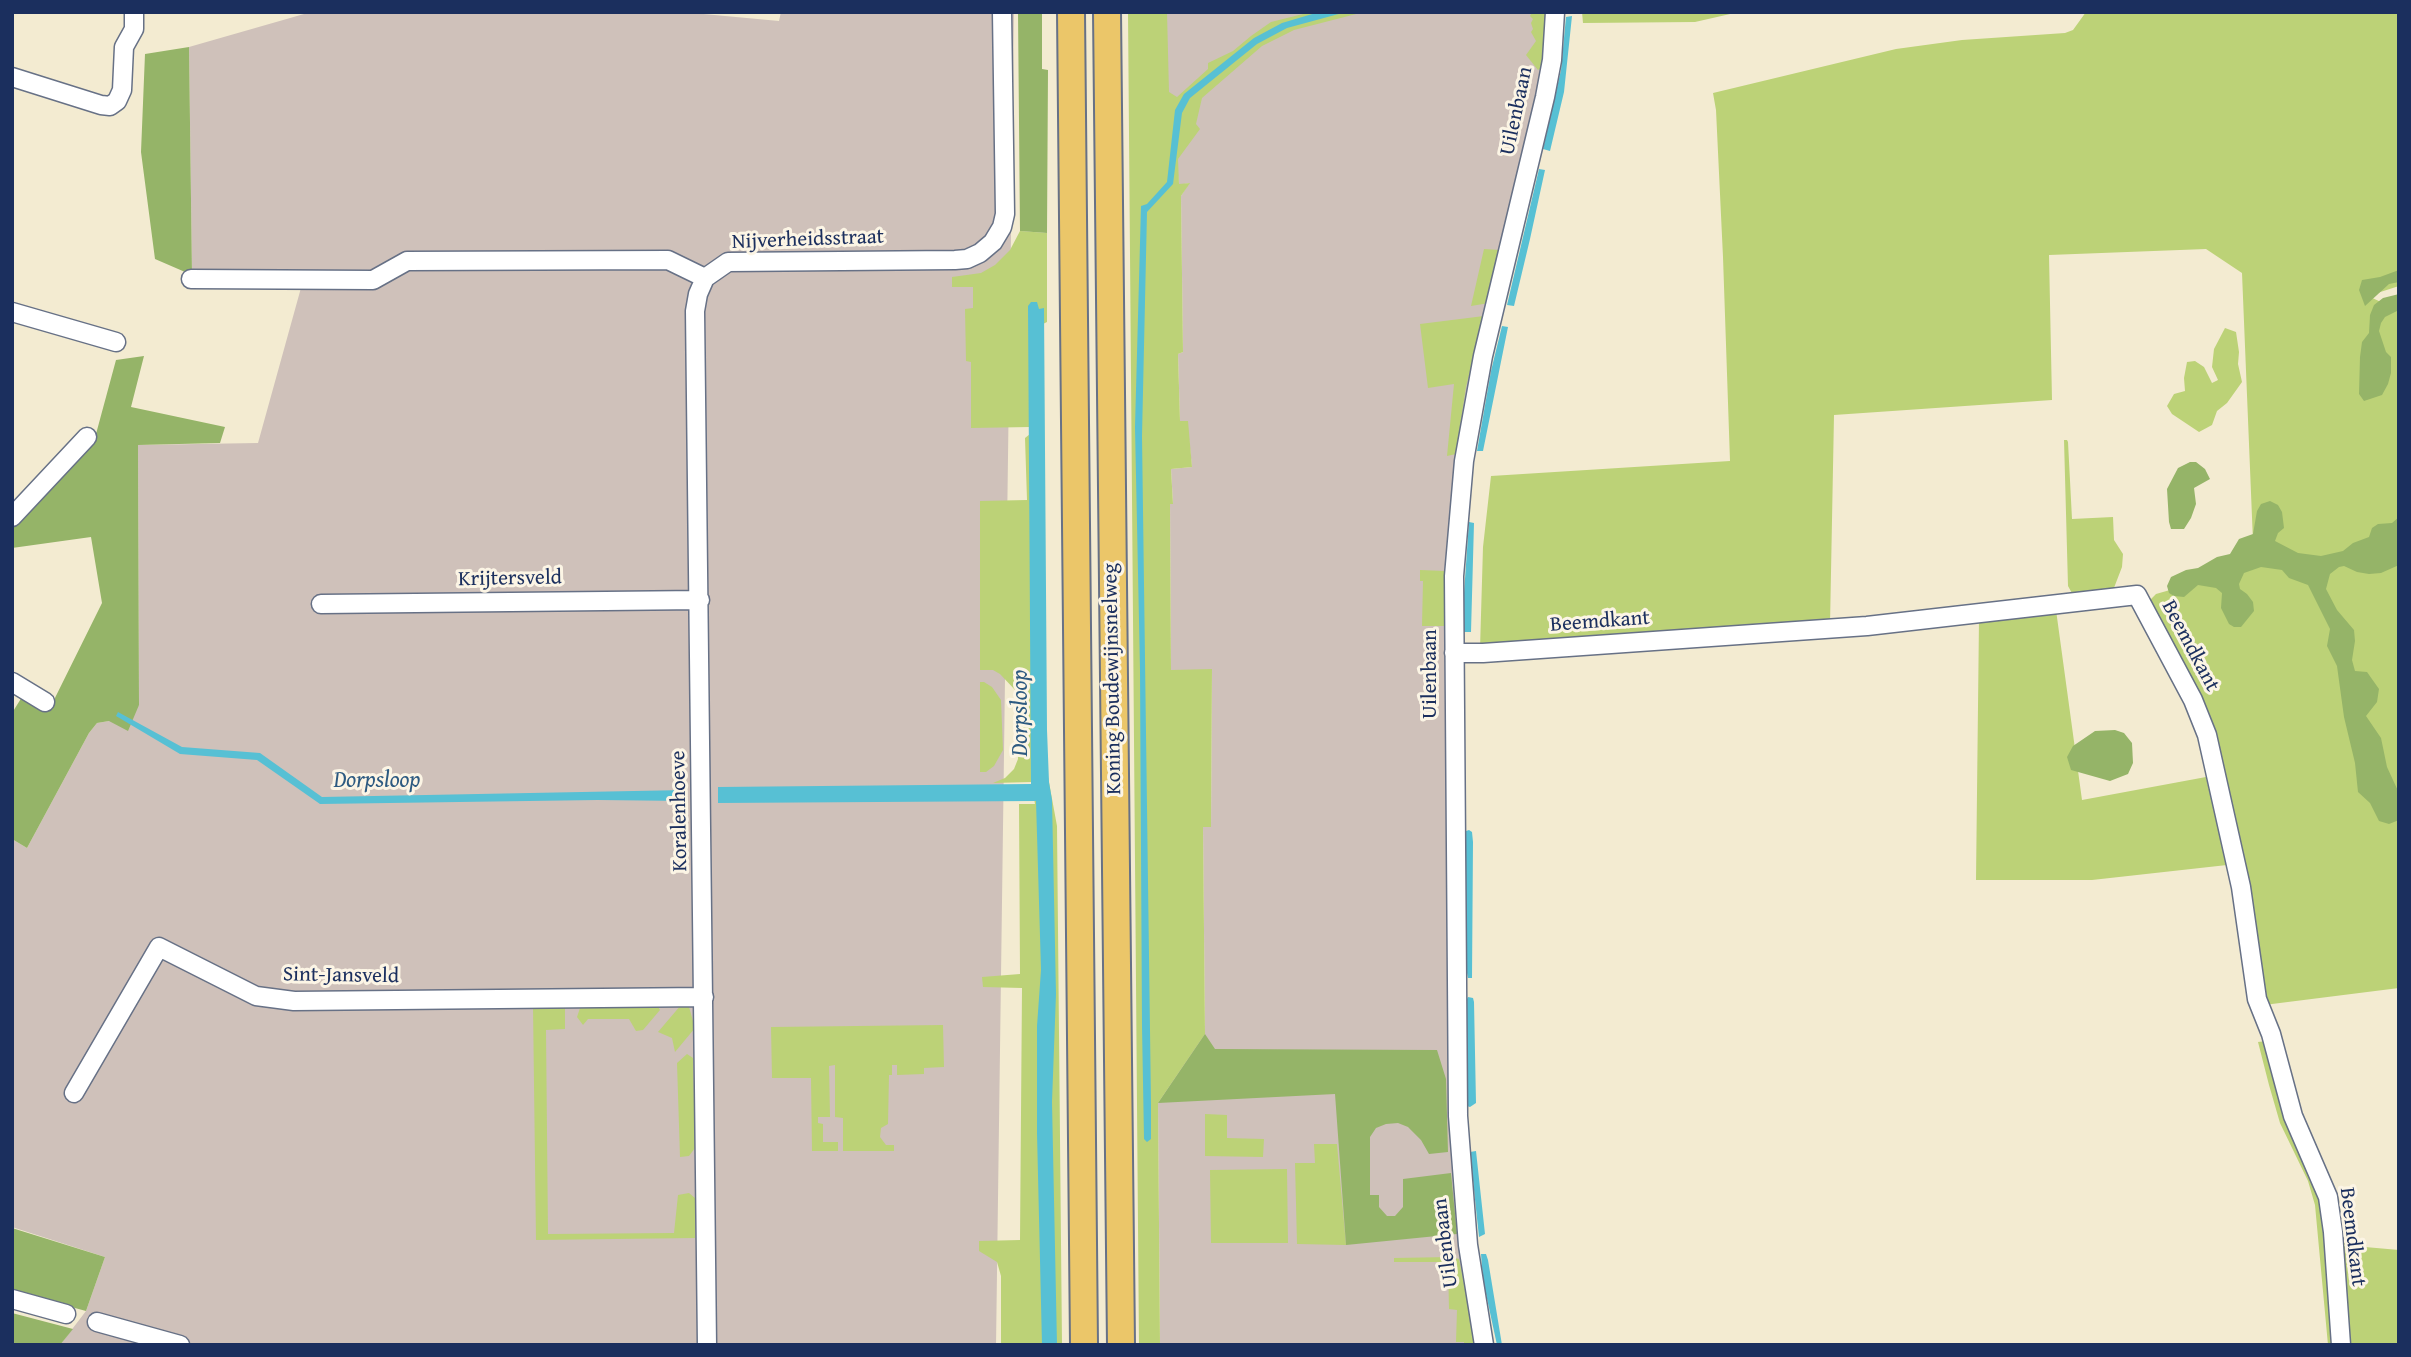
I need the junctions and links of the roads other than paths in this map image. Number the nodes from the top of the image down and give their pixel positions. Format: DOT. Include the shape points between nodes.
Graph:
graph roads {
  1 [pos="134,12"];
  2 [pos="1002,12"];
  3 [pos="1071,12"];
  4 [pos="1107,12"];
  5 [pos="1555,12"];
  6 [pos="12,77"];
  7 [pos="705,278"];
  8 [pos="191,279"];
  9 [pos="12,312"];
  10 [pos="116,342"];
  11 [pos="88,437"];
  12 [pos="12,517"];
  13 [pos="700,600"];
  14 [pos="321,604"];
  15 [pos="1454,653"];
  16 [pos="12,682"];
  17 [pos="45,702"];
  18 [pos="704,997"];
  19 [pos="74,1093"];
  20 [pos="12,1299"];
  21 [pos="66,1314"];
  22 [pos="97,1322"];
  23 [pos="180,1345"];
  24 [pos="707,1345"];
  25 [pos="1084,1345"];
  26 [pos="1121,1345"];
  27 [pos="1485,1345"];
  28 [pos="2341,1345"];
  1 -- 6 [label="street" via="134,29 124,47 122,90 110,106"];
  2 -- 7 [label="street, Nijverheidsstraat" via="1005,214 993,242 967,259 728,262"];
  3 -- 25 [label="highway, Koning Boudewijnsnelweg"];
  4 -- 26 [label="highway, Koning Boudewijnsnelweg"];
  5 -- 15 [label="street, Uilenbaan" via="1545,97 1483,356 1464,461 1454,576"];
  7 -- 8 [label="street" via="668,260 641,260 407,261 373,280"];
  7 -- 13 [label="street, Koralenhoeve" via="695,311"];
  9 -- 10 [label="street"];
  11 -- 12 [label="street"];
  13 -- 14 [label="street, Krijtersveld"];
  13 -- 18 [label="street, Koralenhoeve"];
  15 -- 27 [label="street, Uilenbaan" via="1458,1116 1468,1245"];
  15 -- 28 [label="street, Beemdkant" via="1867,626 2137,595 2207,735 2241,887 2257,999 2293,1116 2328,1197"];
  16 -- 17 [label="street"];
  18 -- 19 [label="street, Sint-Jansveld" via="294,1001 256,996 159,947"];
  18 -- 24 [label="street, Koralenhoeve"];
  20 -- 21 [label="street"];
  22 -- 23 [label="street"];
}
